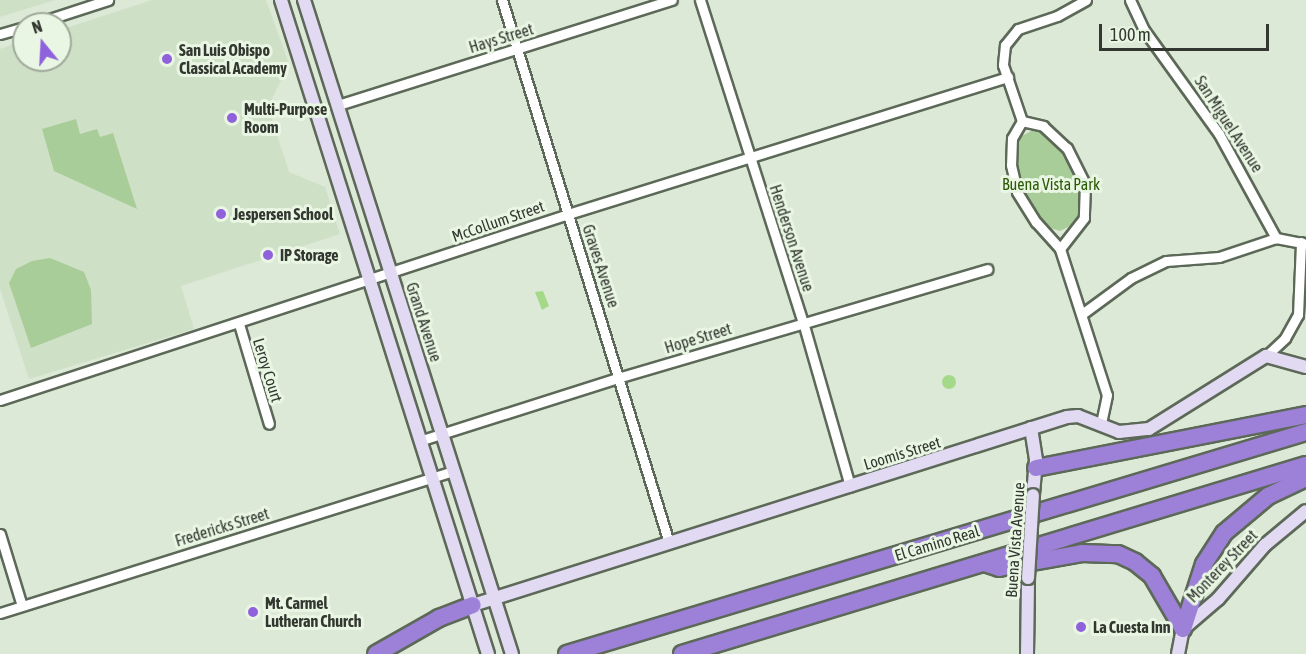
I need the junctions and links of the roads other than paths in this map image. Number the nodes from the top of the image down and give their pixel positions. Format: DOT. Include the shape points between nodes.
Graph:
graph roads {
  1 [pos="108,0"];
  2 [pos="281,0"];
  3 [pos="304,0"];
  4 [pos="502,0"];
  5 [pos="672,0"];
  6 [pos="700,0"];
  7 [pos="1086,0"];
  8 [pos="1130,0"];
  9 [pos="71,12"];
  10 [pos="517,49"];
  11 [pos="1008,77"];
  12 [pos="338,105"];
  13 [pos="1022,121"];
  14 [pos="750,157"];
  15 [pos="568,213"];
  16 [pos="1276,238"];
  17 [pos="1303,243"];
  18 [pos="1060,249"];
  19 [pos="987,269"];
  20 [pos="391,273"];
  21 [pos="369,281"];
  22 [pos="1082,314"];
  23 [pos="803,322"];
  24 [pos="239,324"];
  25 [pos="1266,356"];
  26 [pos="1306,367"];
  27 [pos="621,377"];
  28 [pos="0,400"];
  29 [pos="1306,415"];
  30 [pos="1101,423"];
  31 [pos="269,424"];
  32 [pos="1031,428"];
  33 [pos="1306,432"];
  34 [pos="442,434"];
  35 [pos="419,441"];
  36 [pos="1306,465"];
  37 [pos="1036,468"];
  38 [pos="453,471"];
  39 [pos="430,478"];
  40 [pos="1306,478"];
  41 [pos="850,486"];
  42 [pos="1306,511"];
  43 [pos="0,534"];
  44 [pos="669,543"];
  45 [pos="981,562"];
  46 [pos="493,598"];
  47 [pos="473,605"];
  48 [pos="22,606"];
  49 [pos="0,613"];
  50 [pos="1183,629"];
  51 [pos="376,654"];
  52 [pos="488,654"];
  53 [pos="512,654"];
  54 [pos="567,654"];
  55 [pos="682,654"];
  56 [pos="1027,654"];
  57 [pos="1178,654"];
  1 -- 9 [label="street"];
  2 -- 21 [label="street"];
  3 -- 12 [label="street, Grand Avenue"];
  4 -- 10 [label="street, Graves Avenue"];
  5 -- 10 [label="street, Hays Street"];
  6 -- 14 [label="street, Henderson Avenue"];
  7 -- 11 [label="street" via="1010,35 1003,55"];
  8 -- 16 [label="street, San Miguel Avenue" via="1144,30 1225,143"];
  10 -- 12 [label="street, Hays Street"];
  10 -- 15 [label="street, Graves Avenue"];
  11 -- 13 [label="street"];
  11 -- 14 [label="street, McCollum Street"];
  12 -- 20 [label="street, Grand Avenue"];
  13 -- 18 [label="street" via="1012,138 1011,165 1017,192"];
  13 -- 18 [label="street" via="1043,126 1067,148 1083,176 1087,201 1084,218"];
  14 -- 15 [label="street, McCollum Street"];
  14 -- 23 [label="street, Henderson Avenue"];
  15 -- 20 [label="street, McCollum Street"];
  15 -- 27 [label="street, Graves Avenue"];
  16 -- 17 [label="street"];
  16 -- 22 [label="street" via="1219,257 1166,261 1150,267"];
  17 -- 25 [label="street" via="1298,315 1285,338"];
  18 -- 22 [label="street"];
  19 -- 23 [label="street, Hope Street"];
  20 -- 21 [label="street, McCollum Street"];
  20 -- 34 [label="street, Grand Avenue"];
  21 -- 24 [label="street, McCollum Street"];
  21 -- 35 [label="street"];
  22 -- 30 [label="street" via="1107,395"];
  23 -- 27 [label="street, Hope Street"];
  23 -- 41 [label="street, Henderson Avenue"];
  24 -- 28 [label="street, McCollum Street"];
  24 -- 31 [label="street, Leroy Court"];
  25 -- 26 [label="street"];
  25 -- 30 [label="street, Loomis Street" via="1156,426 1130,433"];
  27 -- 34 [label="street, Hope Street"];
  27 -- 44 [label="street, Graves Avenue"];
  29 -- 37 [label="highway"];
  30 -- 32 [label="street, Loomis Street" via="1067,417"];
  32 -- 37 [label="street, Buena Vista Avenue"];
  32 -- 41 [label="street, Loomis Street"];
  33 -- 54 [label="highway, El Camino Real"];
  34 -- 35 [label="street, Hope Street"];
  34 -- 38 [label="street, Grand Avenue"];
  35 -- 39 [label="street"];
  36 -- 45 [label="highway, El Camino Real"];
  37 -- 56 [label="street, Buena Vista Avenue, bridge"];
  38 -- 39 [label="street, Fredericks Street"];
  38 -- 46 [label="street, Grand Avenue"];
  39 -- 47 [label="street"];
  39 -- 48 [label="street, Fredericks Street"];
  40 -- 50 [label="highway" via="1268,496 1224,533 1204,564"];
  41 -- 44 [label="street, Loomis Street"];
  42 -- 50 [label="street, Monterey Street" via="1265,545 1218,599"];
  43 -- 48 [label="street"];
  44 -- 46 [label="street, Loomis Street"];
  45 -- 50 [label="highway" via="999,568 1082,553 1118,554 1152,576"];
  45 -- 55 [label="highway, El Camino Real"];
  46 -- 47 [label="street, Loomis Street"];
  46 -- 53 [label="street, Grand Avenue"];
  47 -- 51 [label="highway" via="439,618"];
  47 -- 52 [label="street"];
  48 -- 49 [label="street, Fredericks Street"];
  50 -- 57 [label="street"];
}
